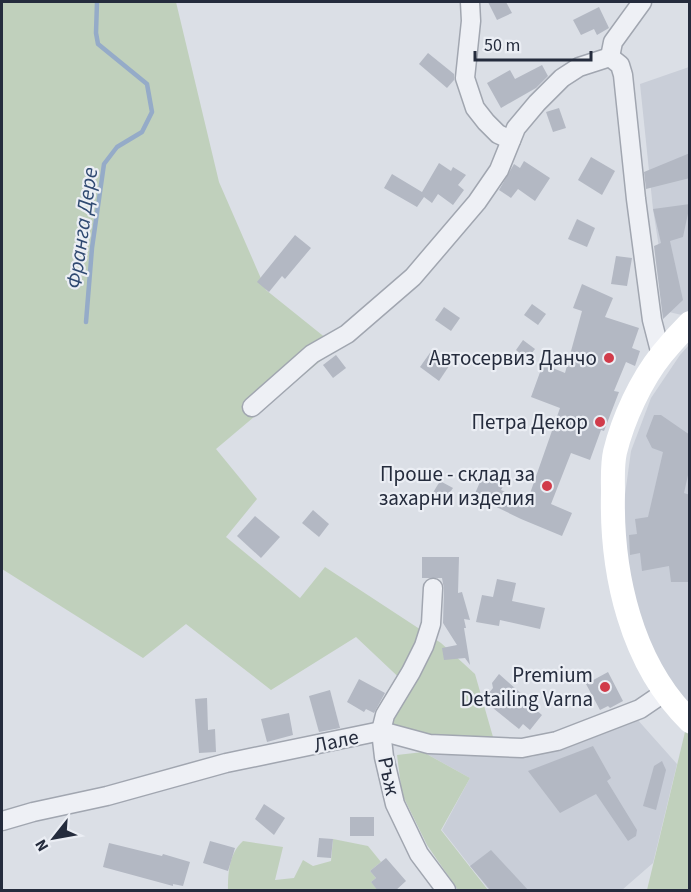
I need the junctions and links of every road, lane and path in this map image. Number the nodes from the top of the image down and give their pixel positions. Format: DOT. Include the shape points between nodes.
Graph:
graph roads {
  1 [pos="470,2"];
  2 [pos="642,2"];
  3 [pos="610,57"];
  4 [pos="511,140"];
  5 [pos="690,323"];
  6 [pos="661,355"];
  7 [pos="252,407"];
  8 [pos="433,588"];
  9 [pos="665,692"];
  10 [pos="690,721"];
  11 [pos="381,731"];
  12 [pos="2,821"];
  13 [pos="446,891"];
  1 -- 4 [label="street" via="465,78 486,122"];
  2 -- 3 [label="street" via="613,42"];
  3 -- 4 [label="street" via="579,67 562,78 516,128"];
  3 -- 6 [label="street" via="620,65 623,75 652,320"];
  4 -- 7 [label="street" via="499,170 477,202 413,277 347,334 312,354"];
  5 -- 6 [label="street"];
  6 -- 9 [label="street" via="640,389 614,454 613,508 616,559 626,607 644,656"];
  8 -- 11 [label="street, Ръж" via="431,624 424,646 385,715"];
  9 -- 10 [label="street"];
  9 -- 11 [label="street, Лале" via="640,709 557,741 522,748 429,744"];
  11 -- 12 [label="street, Лале" via="226,763"];
  11 -- 13 [label="street, Ръж" via="395,804 419,854"];
}
